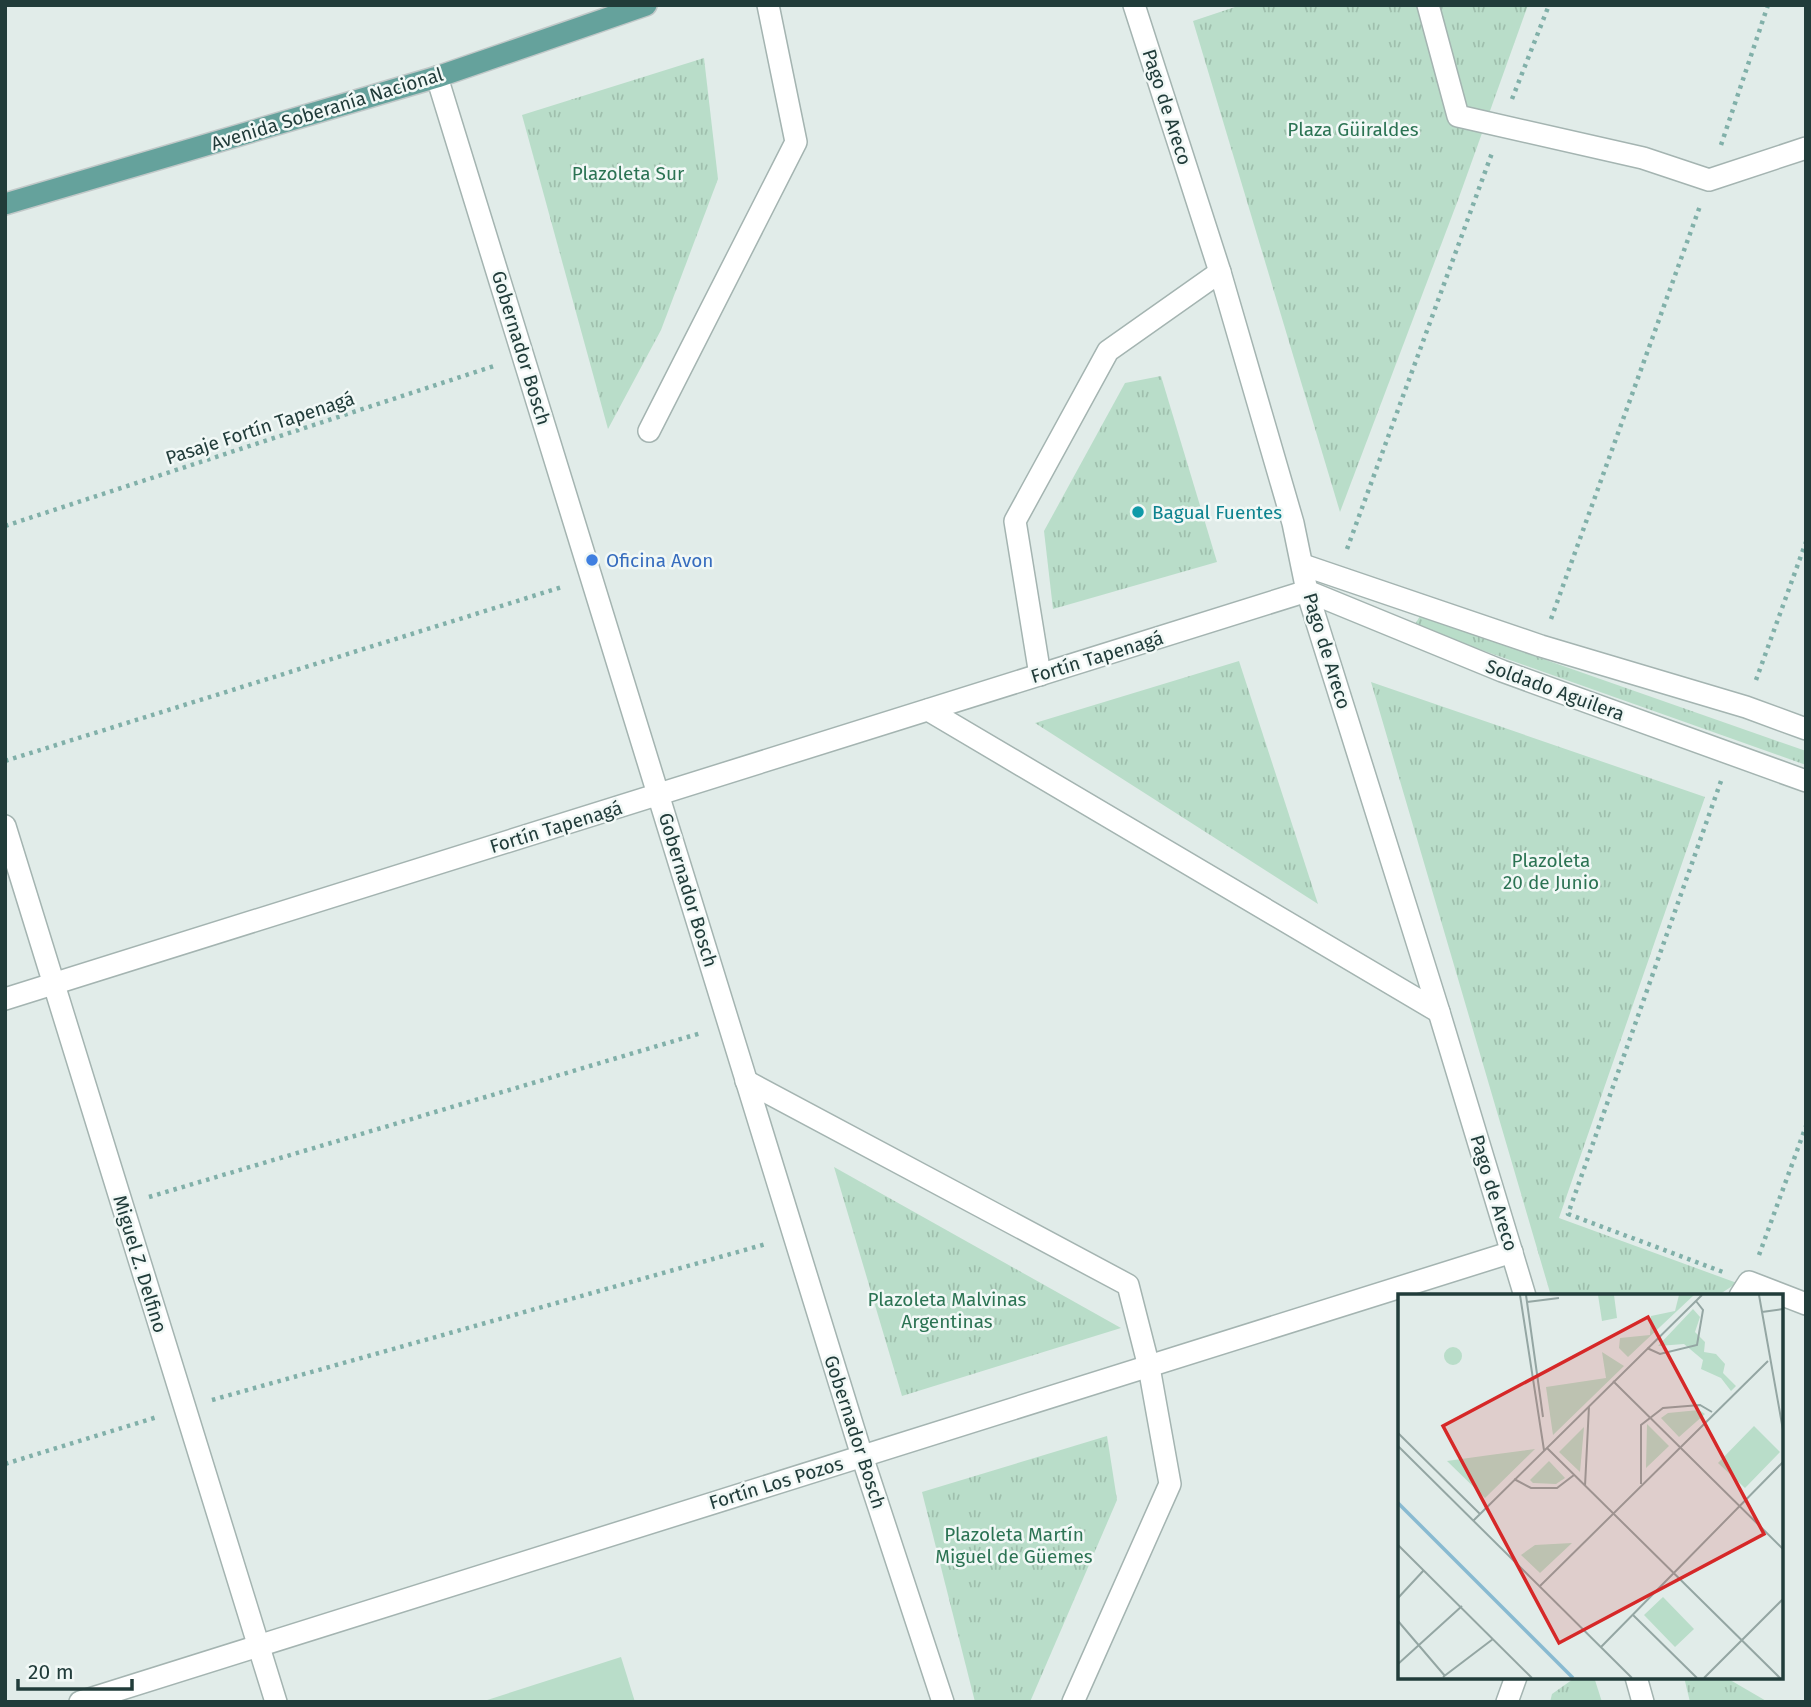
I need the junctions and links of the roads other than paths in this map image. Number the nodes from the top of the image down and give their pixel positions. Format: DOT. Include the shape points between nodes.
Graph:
graph roads {
  1 [pos="646,5"];
  2 [pos="768,5"];
  3 [pos="1134,5"];
  4 [pos="1428,5"];
  5 [pos="437,76"];
  6 [pos="1806,148"];
  7 [pos="5,204"];
  8 [pos="1220,272"];
  9 [pos="649,431"];
  10 [pos="1303,565"];
  11 [pos="1307,591"];
  12 [pos="1040,675"];
  13 [pos="928,710"];
  14 [pos="1806,729"];
  15 [pos="1806,781"];
  16 [pos="658,795"];
  17 [pos="5,826"];
  18 [pos="54,984"];
  19 [pos="5,999"];
  20 [pos="1439,1012"];
  21 [pos="746,1081"];
  22 [pos="1512,1252"];
  23 [pos="1744,1289"];
  24 [pos="1524,1294"];
  25 [pos="1765,1294"];
  26 [pos="1783,1298"];
  27 [pos="1806,1304"];
  28 [pos="1149,1367"];
  29 [pos="862,1456"];
  30 [pos="258,1646"];
  31 [pos="1515,1679"];
  32 [pos="1637,1679"];
  33 [pos="80,1702"];
  34 [pos="276,1702"];
  35 [pos="943,1702"];
  36 [pos="1073,1702"];
  37 [pos="1507,1702"];
  38 [pos="1643,1702"];
  1 -- 5 [label="main road, Avenida Soberanía Nacional"];
  2 -- 9 [label="street" via="796,142"];
  3 -- 8 [label="street, Pago de Areco"];
  4 -- 6 [label="street" via="1458,116 1643,158 1709,180"];
  5 -- 7 [label="main road, Avenida Soberanía Nacional"];
  5 -- 16 [label="street, Gobernador Bosch"];
  8 -- 10 [label="street, Pago de Areco"];
  8 -- 12 [label="street" via="1108,351 1015,522"];
  10 -- 11 [label="street, Pago de Areco"];
  10 -- 14 [label="street, Soldado Aguilera"];
  11 -- 12 [label="street, Fortín Tapenagá"];
  11 -- 15 [label="street, Soldado Aguilera" via="1502,671"];
  11 -- 20 [label="street, Pago de Areco"];
  12 -- 13 [label="street, Fortín Tapenagá"];
  13 -- 16 [label="street, Fortín Tapenagá"];
  13 -- 20 [label="street"];
  16 -- 18 [label="street, Fortín Tapenagá"];
  16 -- 21 [label="street, Gobernador Bosch"];
  17 -- 18 [label="street, Miguel Z. Delfino"];
  18 -- 19 [label="street, Fortín Tapenagá"];
  18 -- 30 [label="street, Miguel Z. Delfino"];
  20 -- 22 [label="street, Pago de Areco"];
  21 -- 28 [label="street" via="1128,1285"];
  21 -- 29 [label="street, Gobernador Bosch"];
  22 -- 24 [label="street, Pago de Areco"];
  22 -- 28 [label="street, Fortín Los Pozos"];
  23 -- 25 [label="street"];
  26 -- 27 [label="street"];
  28 -- 29 [label="street, Fortín Los Pozos"];
  28 -- 36 [label="street" via="1170,1483"];
  29 -- 30 [label="street, Fortín Los Pozos"];
  29 -- 35 [label="street, Gobernador Bosch"];
  30 -- 33 [label="street, Fortín Los Pozos"];
  30 -- 34 [label="street, Miguel Z. Delfino"];
  31 -- 37 [label="street"];
  32 -- 38 [label="street"];
}
